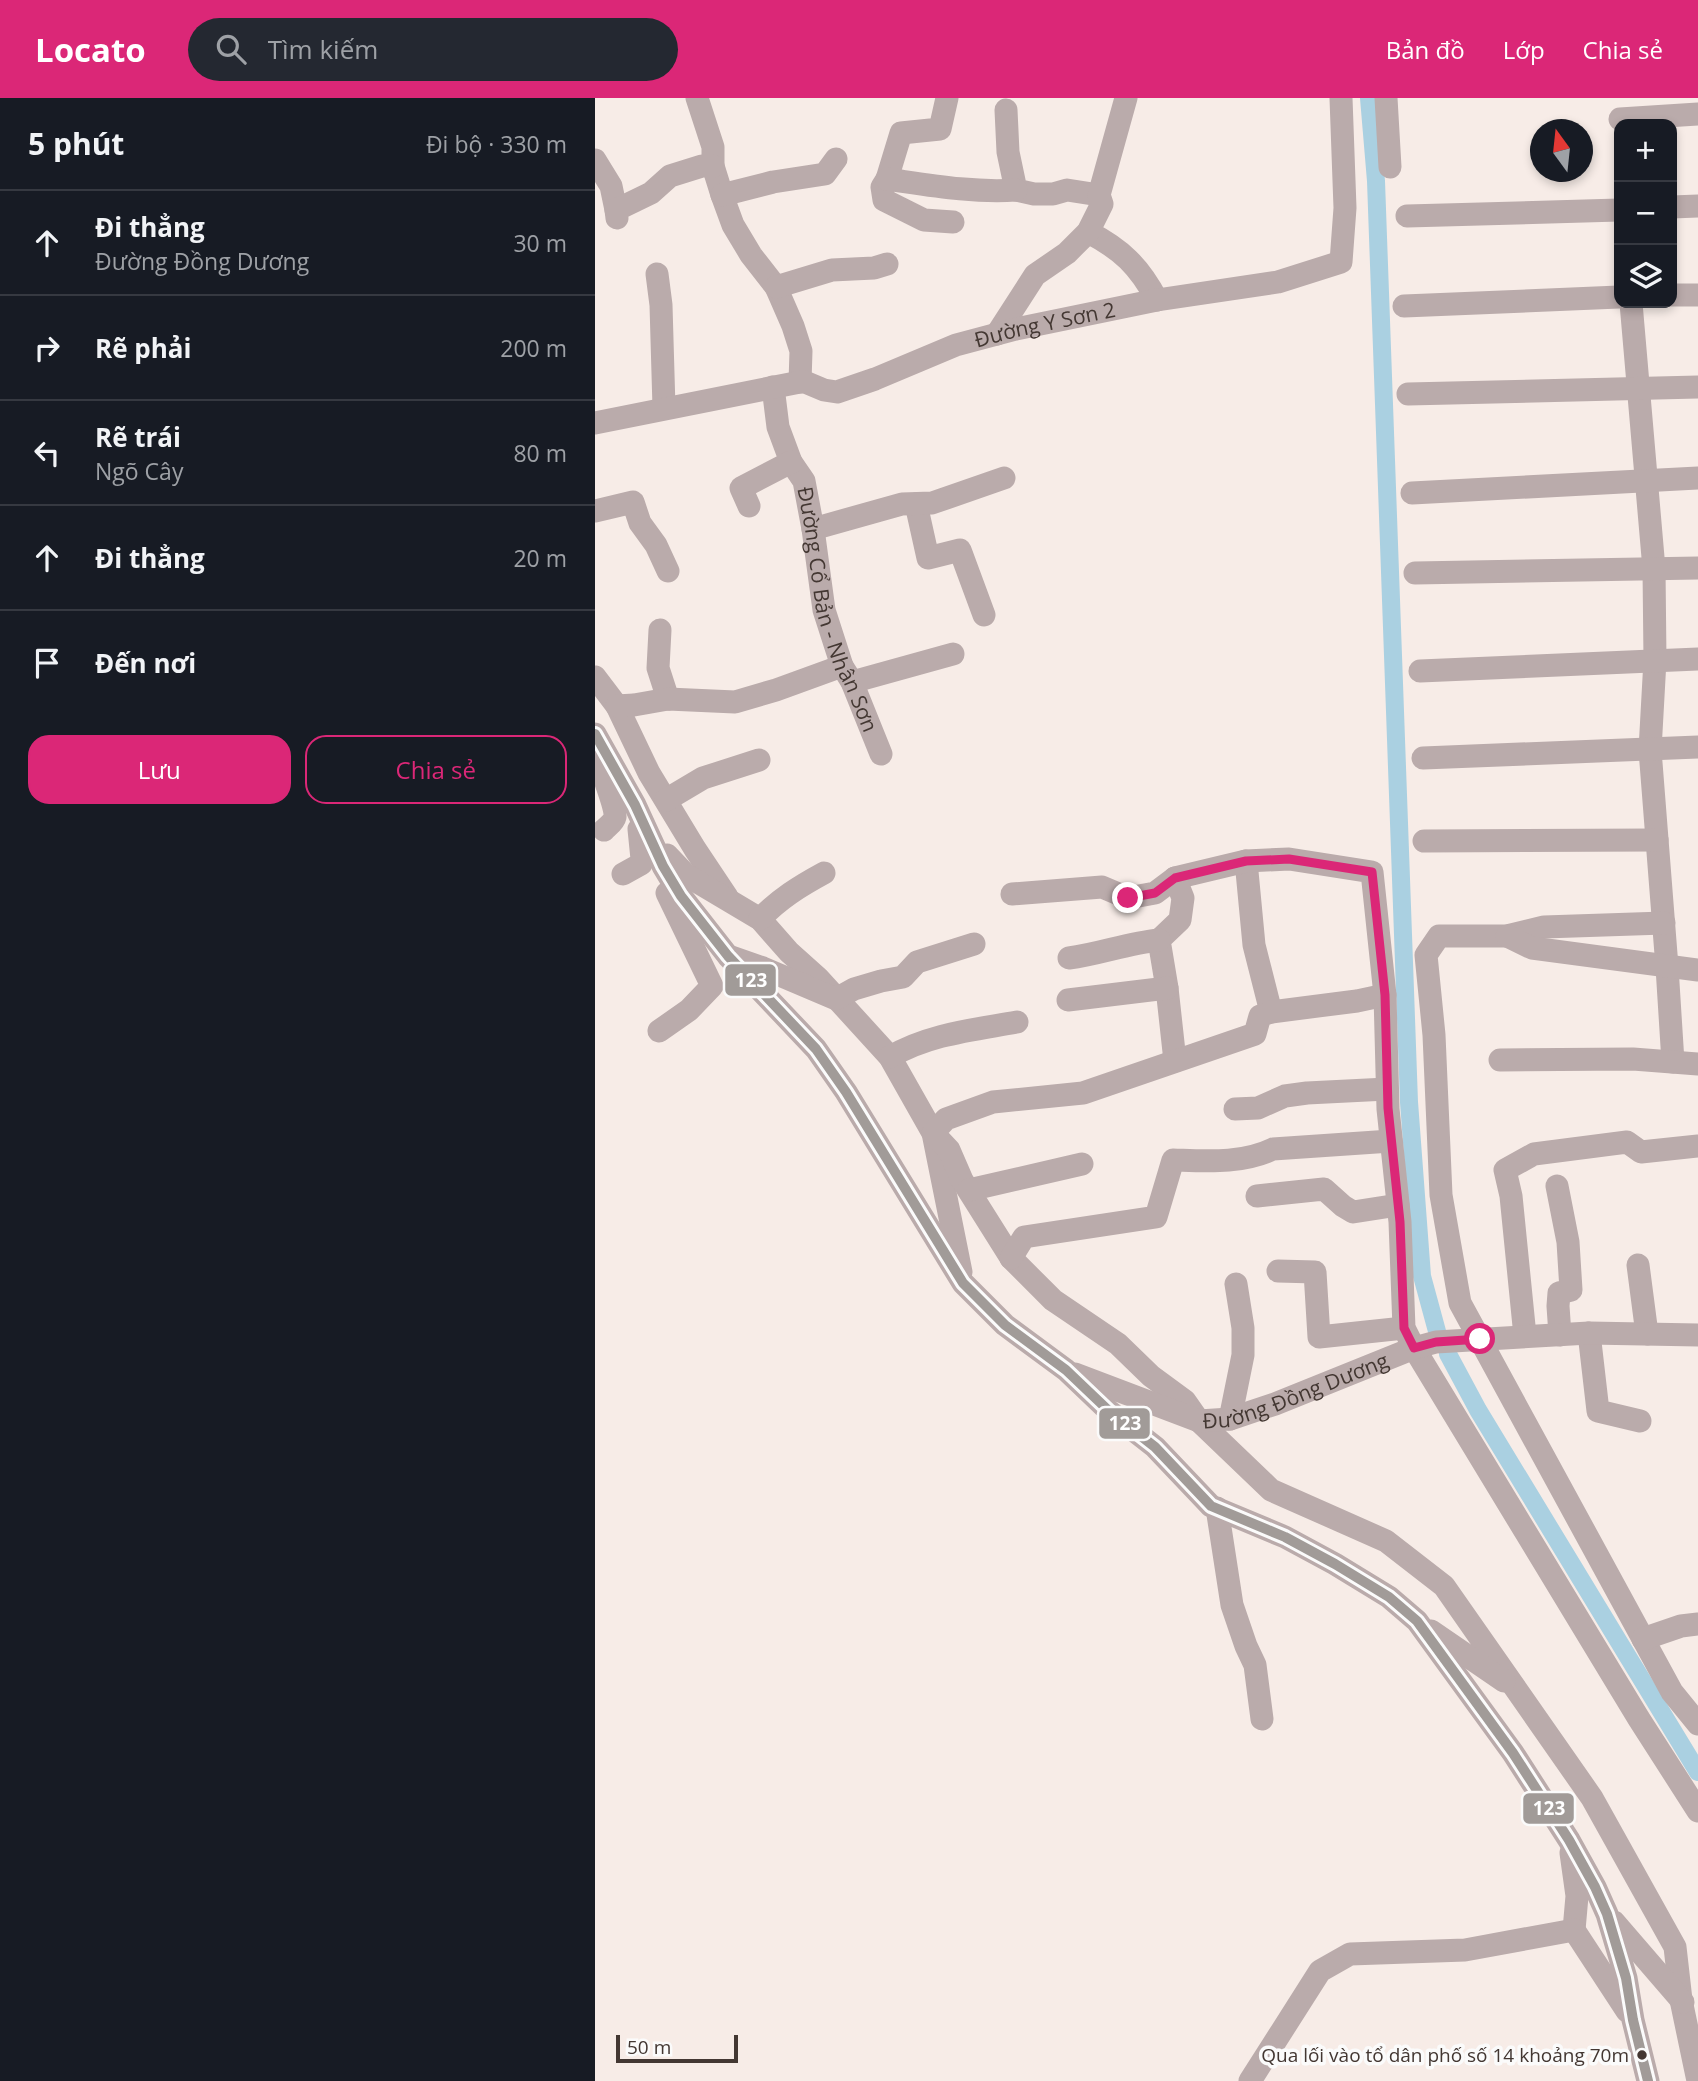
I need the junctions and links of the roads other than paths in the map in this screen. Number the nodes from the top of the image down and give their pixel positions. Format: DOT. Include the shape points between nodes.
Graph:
graph roads {
  1 [pos="697,98"];
  2 [pos="947,98"];
  3 [pos="1126,98"];
  4 [pos="1341,98"];
  5 [pos="1386,98"];
  6 [pos="1006,110"];
  7 [pos="1620,114"];
  8 [pos="1698,114"];
  9 [pos="836,159"];
  10 [pos="595,160"];
  11 [pos="713,166"];
  12 [pos="1390,167"];
  13 [pos="887,179"];
  14 [pos="1016,190"];
  15 [pos="722,195"];
  16 [pos="1099,195"];
  17 [pos="1698,206"];
  18 [pos="1677,207"];
  19 [pos="1614,209"];
  20 [pos="1407,216"];
  21 [pos="953,222"];
  22 [pos="1088,232"];
  23 [pos="887,264"];
  24 [pos="657,274"];
  25 [pos="776,287"];
  26 [pos="1677,295"];
  27 [pos="1698,295"];
  28 [pos="1614,297"];
  29 [pos="1157,300"];
  30 [pos="1405,306"];
  31 [pos="1631,308"];
  32 [pos="997,334"];
  33 [pos="800,382"];
  34 [pos="773,387"];
  35 [pos="1698,387"];
  36 [pos="1638,389"];
  37 [pos="1408,394"];
  38 [pos="664,408"];
  39 [pos="595,423"];
  40 [pos="792,462"];
  41 [pos="1004,478"];
  42 [pos="1698,478"];
  43 [pos="1645,481"];
  44 [pos="1412,493"];
  45 [pos="916,505"];
  46 [pos="750,506"];
  47 [pos="595,511"];
  48 [pos="813,528"];
  49 [pos="1698,568"];
  50 [pos="1654,569"];
  51 [pos="668,571"];
  52 [pos="1415,573"];
  53 [pos="984,615"];
  54 [pos="660,630"];
  55 [pos="953,654"];
  56 [pos="1698,659"];
  57 [pos="1655,660"];
  58 [pos="1420,671"];
  59 [pos="847,674"];
  60 [pos="595,677"];
  61 [pos="668,699"];
  62 [pos="617,706"];
  63 [pos="595,724"];
  64 [pos="595,734"];
  65 [pos="1698,747"];
  66 [pos="1650,750"];
  67 [pos="595,752"];
  68 [pos="881,754"];
  69 [pos="1423,758"];
  70 [pos="759,760"];
  71 [pos="649,773"];
  72 [pos="666,800"];
  73 [pos="635,805"];
  74 [pos="604,830"];
  75 [pos="1657,840"];
  76 [pos="1424,841"];
  77 [pos="659,857"];
  78 [pos="1246,861"];
  79 [pos="824,873"];
  80 [pos="623,874"];
  81 [pos="1175,878"];
  82 [pos="1012,894"];
  83 [pos="729,900"];
  84 [pos="760,919"];
  85 [pos="1664,923"];
  86 [pos="1507,936"];
  87 [pos="1159,940"];
  88 [pos="974,944"];
  89 [pos="728,956"];
  90 [pos="1069,958"];
  91 [pos="1667,967"];
  92 [pos="1698,970"];
  93 [pos="1167,988"];
  94 [pos="1385,995"];
  95 [pos="836,999"];
  96 [pos="1068,1000"];
  97 [pos="1271,1012"];
  98 [pos="1017,1022"];
  99 [pos="659,1031"];
  100 [pos="890,1056"];
  101 [pos="1500,1060"];
  102 [pos="1175,1061"];
  103 [pos="1673,1062"];
  104 [pos="1698,1063"];
  105 [pos="1387,1089"];
  106 [pos="1235,1109"];
  107 [pos="933,1133"];
  108 [pos="1391,1141"];
  109 [pos="1698,1146"];
  110 [pos="1082,1164"];
  111 [pos="1557,1186"];
  112 [pos="969,1190"];
  113 [pos="1257,1196"];
  114 [pos="1398,1205"];
  115 [pos="1011,1258"];
  116 [pos="1637,1265"];
  117 [pos="1278,1271"];
  118 [pos="963,1283"];
  119 [pos="1236,1284"];
  120 [pos="1589,1333"];
  121 [pos="1647,1334"];
  122 [pos="1560,1335"];
  123 [pos="1698,1335"];
  124 [pos="1525,1336"];
  125 [pos="1409,1338"];
  126 [pos="1480,1339"];
  127 [pos="1066,1370"];
  128 [pos="1230,1419"];
  129 [pos="1640,1421"];
  130 [pos="1199,1422"];
  131 [pos="1217,1508"];
  132 [pos="1417,1621"];
  133 [pos="1698,1624"];
  134 [pos="1643,1639"];
  135 [pos="1517,1690"];
  136 [pos="1262,1719"];
  137 [pos="1698,1724"];
  138 [pos="1698,1811"];
  139 [pos="1569,1840"];
  140 [pos="1608,1914"];
  141 [pos="1574,1930"];
  142 [pos="1689,2006"];
  143 [pos="1633,2020"];
  144 [pos="1250,2081"];
  145 [pos="1649,2081"];
  146 [pos="1698,2081"];
  1 -- 11 [label="street" via="713,147"];
  2 -- 13 [label="street" via="940,129 901,133"];
  3 -- 16 [label="street"];
  4 -- 29 [label="street, Đường Y Sơn 2" via="1345,208 1341,262 1278,282"];
  5 -- 12 [label="street"];
  6 -- 14 [label="street"];
  7 -- 8 [label="street"];
  9 -- 15 [label="street" via="825,174"];
  10 -- 11 [label="street" via="611,186 617,214 670,176"];
  11 -- 15 [label="street"];
  13 -- 14 [label="street"];
  13 -- 21 [label="street" via="882,187 884,200 924,220"];
  14 -- 16 [label="street"];
  15 -- 25 [label="street" via="733,225"];
  16 -- 22 [label="street" via="1102,204"];
  17 -- 18 [label="street"];
  19 -- 20 [label="street"];
  22 -- 29 [label="street" via="1131,261"];
  22 -- 32 [label="street" via="1035,275"];
  23 -- 25 [label="street" via="832,270"];
  24 -- 38 [label="street"];
  25 -- 33 [label="street" via="801,351"];
  26 -- 27 [label="street"];
  28 -- 30 [label="street"];
  29 -- 32 [label="street, Đường Y Sơn 2"];
  31 -- 36 [label="street"];
  32 -- 33 [label="street, Đường Y Sơn 2" via="940,341 875,379 837,392"];
  33 -- 34 [label="street, Đường Y Sơn 2"];
  34 -- 38 [label="street, Đường Y Sơn 2"];
  34 -- 40 [label="street, Đường Cổ Bản - Nhân Sơn" via="778,427"];
  35 -- 36 [label="street"];
  36 -- 37 [label="street"];
  36 -- 43 [label="street"];
  38 -- 39 [label="street, Đường Y Sơn 2"];
  40 -- 46 [label="street" via="741,488"];
  40 -- 48 [label="street, Đường Cổ Bản - Nhân Sơn" via="804,481"];
  41 -- 45 [label="street"];
  42 -- 43 [label="street"];
  43 -- 44 [label="street"];
  43 -- 50 [label="street"];
  45 -- 48 [label="street"];
  45 -- 53 [label="street" via="928,558 960,550"];
  47 -- 51 [label="street" via="633,502"];
  48 -- 59 [label="street, Đường Cổ Bản - Nhân Sơn" via="824,610"];
  49 -- 50 [label="street"];
  50 -- 52 [label="street"];
  50 -- 57 [label="street"];
  54 -- 61 [label="street" via="658,668"];
  55 -- 59 [label="street"];
  56 -- 57 [label="street"];
  57 -- 58 [label="street"];
  57 -- 66 [label="street"];
  59 -- 61 [label="street" via="735,702"];
  59 -- 68 [label="street, Đường Cổ Bản - Nhân Sơn"];
  60 -- 62 [label="street"];
  61 -- 62 [label="street"];
  62 -- 71 [label="street"];
  63 -- 71 [label="street" via="632,763"];
  64 -- 73 [label="street"];
  65 -- 66 [label="street"];
  66 -- 69 [label="street"];
  66 -- 75 [label="street"];
  67 -- 74 [label="street" via="615,817"];
  70 -- 72 [label="street" via="703,778"];
  71 -- 72 [label="street"];
  72 -- 83 [label="street"];
  73 -- 77 [label="street"];
  73 -- 80 [label="street" via="642,859"];
  75 -- 76 [label="street"];
  75 -- 85 [label="street"];
  77 -- 83 [label="street" via="667,855 686,875"];
  77 -- 89 [label="street" via="681,895"];
  77 -- 99 [label="street" via="667,894 712,986"];
  78 -- 81 [label="street"];
  78 -- 94 [label="street" via="1289,859 1372,872"];
  78 -- 97 [label="street" via="1254,945"];
  79 -- 84 [label="street" via="796,888"];
  81 -- 82 [label="street" via="1155,893 1128,898 1102,887"];
  81 -- 87 [label="street" via="1182,898 1180,920"];
  83 -- 84 [label="street"];
  84 -- 95 [label="street"];
  85 -- 86 [label="street" via="1544,927"];
  85 -- 91 [label="street"];
  86 -- 91 [label="street" via="1532,948"];
  86 -- 126 [label="street" via="1439,936 1426,955 1441,1195 1460,1303"];
  87 -- 90 [label="street"];
  87 -- 93 [label="street"];
  88 -- 95 [label="street" via="917,962 903,977 854,989"];
  89 -- 95 [label="street"];
  89 -- 118 [label="street" via="824,1060"];
  91 -- 92 [label="street"];
  91 -- 103 [label="street"];
  93 -- 96 [label="street"];
  93 -- 102 [label="street"];
  94 -- 97 [label="street"];
  94 -- 105 [label="street"];
  95 -- 100 [label="street"];
  97 -- 102 [label="street" via="1260,1016 1255,1034"];
  98 -- 100 [label="street" via="944,1035"];
  100 -- 107 [label="street"];
  101 -- 103 [label="street"];
  102 -- 107 [label="street" via="1083,1093 993,1102 946,1119"];
  103 -- 104 [label="street"];
  105 -- 106 [label="street" via="1285,1096 1258,1108"];
  105 -- 108 [label="street"];
  107 -- 112 [label="street" via="949,1150"];
  107 -- 118 [label="street"];
  108 -- 114 [label="street"];
  108 -- 115 [label="street" via="1273,1149 1258,1156 1212,1161 1173,1160 1156,1217 1024,1237"];
  109 -- 124 [label="street" via="1641,1152 1627,1142 1534,1154 1506,1170"];
  110 -- 112 [label="street"];
  111 -- 122 [label="street" via="1571,1290 1559,1293"];
  112 -- 115 [label="street"];
  113 -- 114 [label="street" via="1324,1189 1353,1212"];
  114 -- 125 [label="street"];
  115 -- 130 [label="street" via="1053,1300 1118,1344 1185,1401"];
  116 -- 121 [label="street"];
  117 -- 125 [label="street" via="1315,1272 1319,1337"];
  118 -- 127 [label="street" via="1005,1325"];
  119 -- 128 [label="street" via="1243,1355"];
  120 -- 121 [label="street, Đường Đồng Dương"];
  120 -- 122 [label="street, Đường Đồng Dương"];
  120 -- 129 [label="street" via="1598,1411"];
  121 -- 123 [label="street, Đường Đồng Dương"];
  122 -- 124 [label="street, Đường Đồng Dương"];
  124 -- 126 [label="street, Đường Đồng Dương"];
  125 -- 126 [label="street, Đường Đồng Dương" via="1436,1342"];
  125 -- 128 [label="street, Đường Đồng Dương" via="1287,1399"];
  125 -- 138 [label="street"];
  126 -- 134 [label="street"];
  127 -- 130 [label="street, Đường Đồng Dương"];
  127 -- 131 [label="street"];
  128 -- 130 [label="street, Đường Đồng Dương"];
  130 -- 135 [label="street" via="1271,1490 1386,1541 1444,1586"];
  131 -- 132 [label="street" via="1335,1564 1389,1597"];
  131 -- 136 [label="street" via="1232,1605 1255,1665"];
  132 -- 135 [label="street"];
  132 -- 139 [label="street" via="1513,1753"];
  133 -- 134 [label="street"];
  134 -- 137 [label="street" via="1672,1692"];
  135 -- 142 [label="street" via="1592,1798 1675,1947"];
  139 -- 140 [label="street"];
  139 -- 141 [label="street" via="1577,1896"];
  140 -- 142 [label="street"];
  140 -- 143 [label="street"];
  141 -- 143 [label="street"];
  141 -- 144 [label="street" via="1465,1950 1350,1954 1321,1971"];
  142 -- 146 [label="street"];
  143 -- 145 [label="street"];
}
